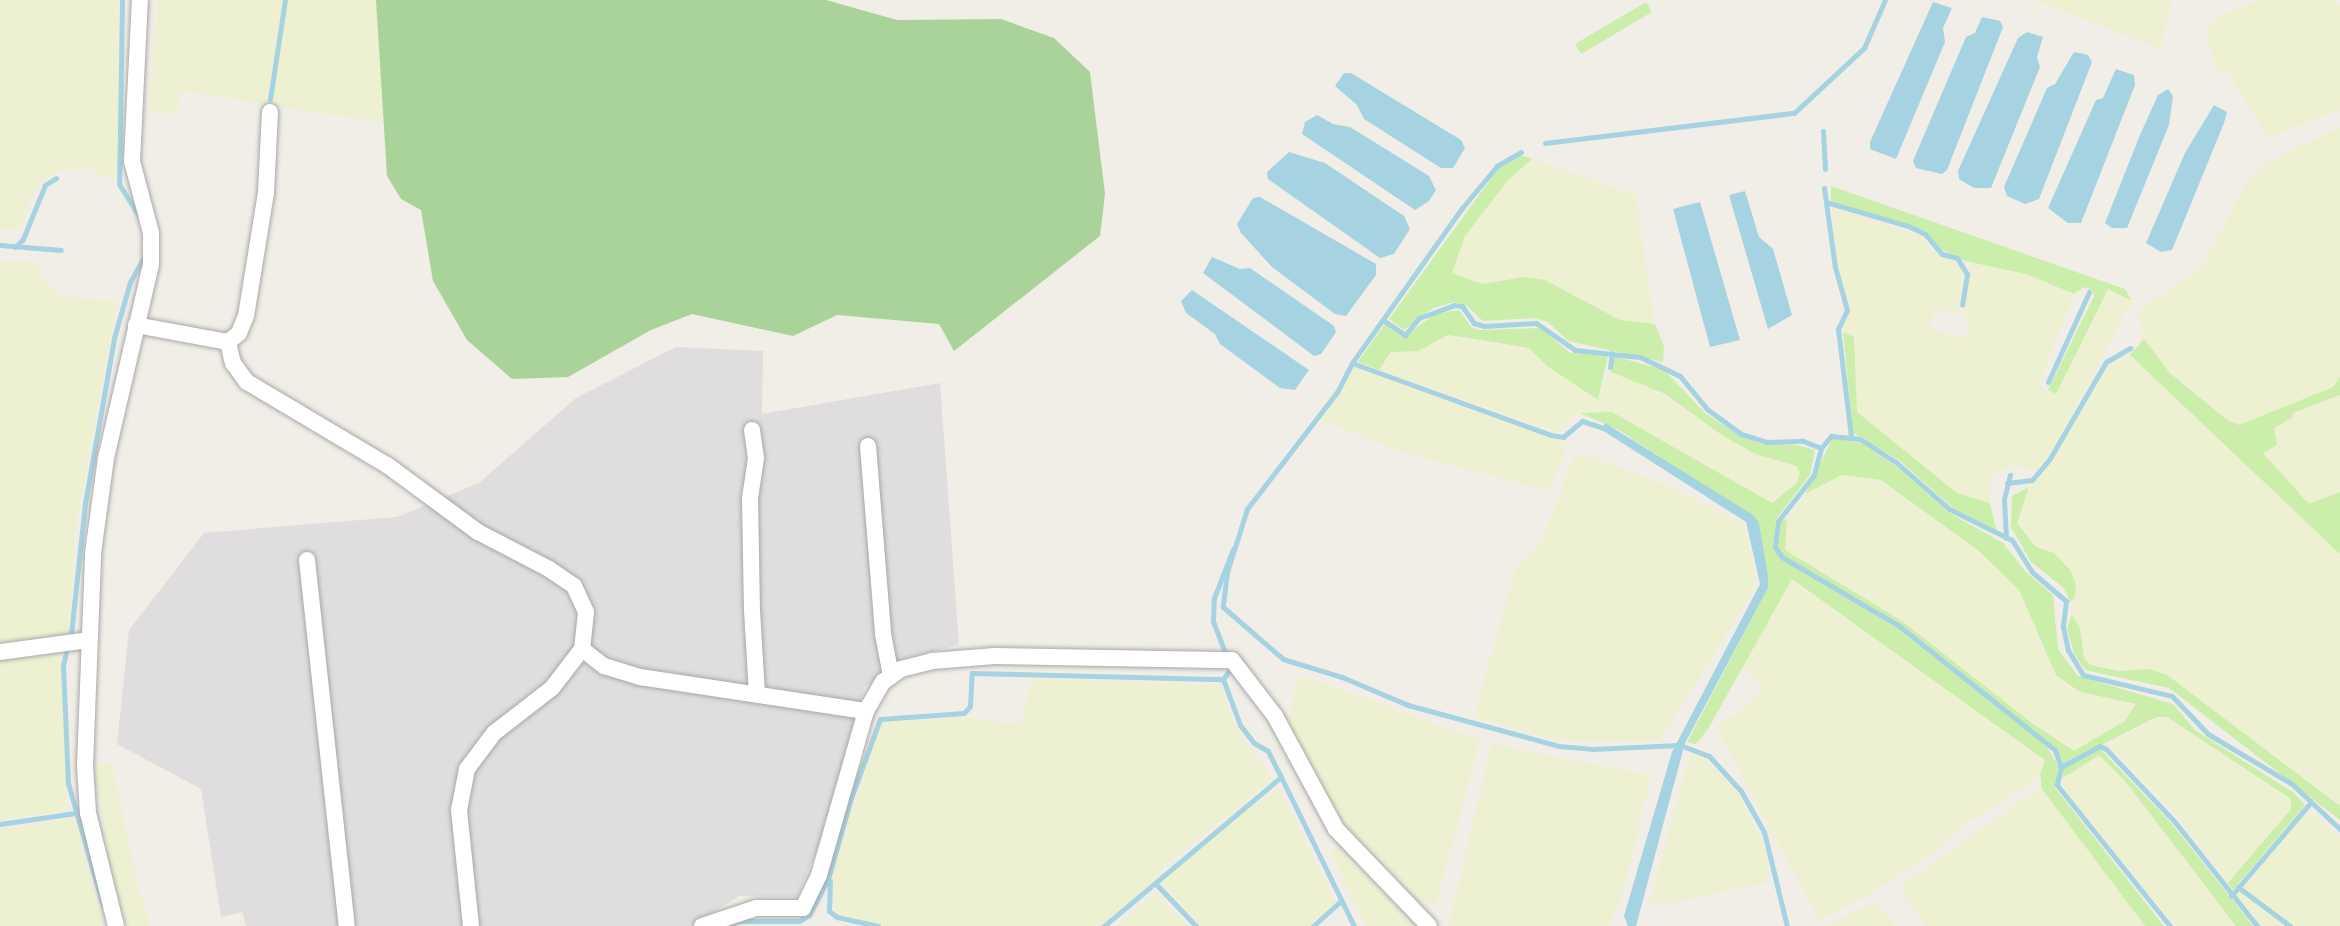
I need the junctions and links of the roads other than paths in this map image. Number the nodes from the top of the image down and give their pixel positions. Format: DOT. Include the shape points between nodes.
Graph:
graph roads {
  1 [pos="139,0"];
  2 [pos="271,112"];
  3 [pos="136,325"];
  4 [pos="228,342"];
  5 [pos="752,430"];
  6 [pos="868,446"];
  7 [pos="307,560"];
  8 [pos="89,640"];
  9 [pos="582,649"];
  10 [pos="0,652"];
  11 [pos="891,677"];
  12 [pos="757,694"];
  13 [pos="866,711"];
  14 [pos="116,926"];
  15 [pos="347,926"];
  16 [pos="471,926"];
  17 [pos="702,926"];
  18 [pos="1429,926"];
  1 -- 3 [label="street" via="132,161 150,233 151,264"];
  2 -- 4 [label="street" via="266,193 246,316"];
  3 -- 4 [label="street"];
  3 -- 8 [label="street" via="106,458 93,552"];
  4 -- 9 [label="street" via="233,363 247,382 387,465 478,532 574,586 586,612"];
  5 -- 12 [label="street"];
  6 -- 11 [label="street" via="883,634"];
  7 -- 15 [label="street"];
  8 -- 10 [label="street"];
  8 -- 14 [label="street" via="88,813"];
  9 -- 12 [label="street" via="604,666 640,677"];
  9 -- 16 [label="street" via="552,688 494,733 467,769 459,810"];
  11 -- 13 [label="street"];
  11 -- 18 [label="street" via="901,669 932,662 995,656 1231,660 1275,716 1336,829"];
  12 -- 13 [label="street"];
  13 -- 17 [label="street" via="819,875 803,908 756,908"];
}
